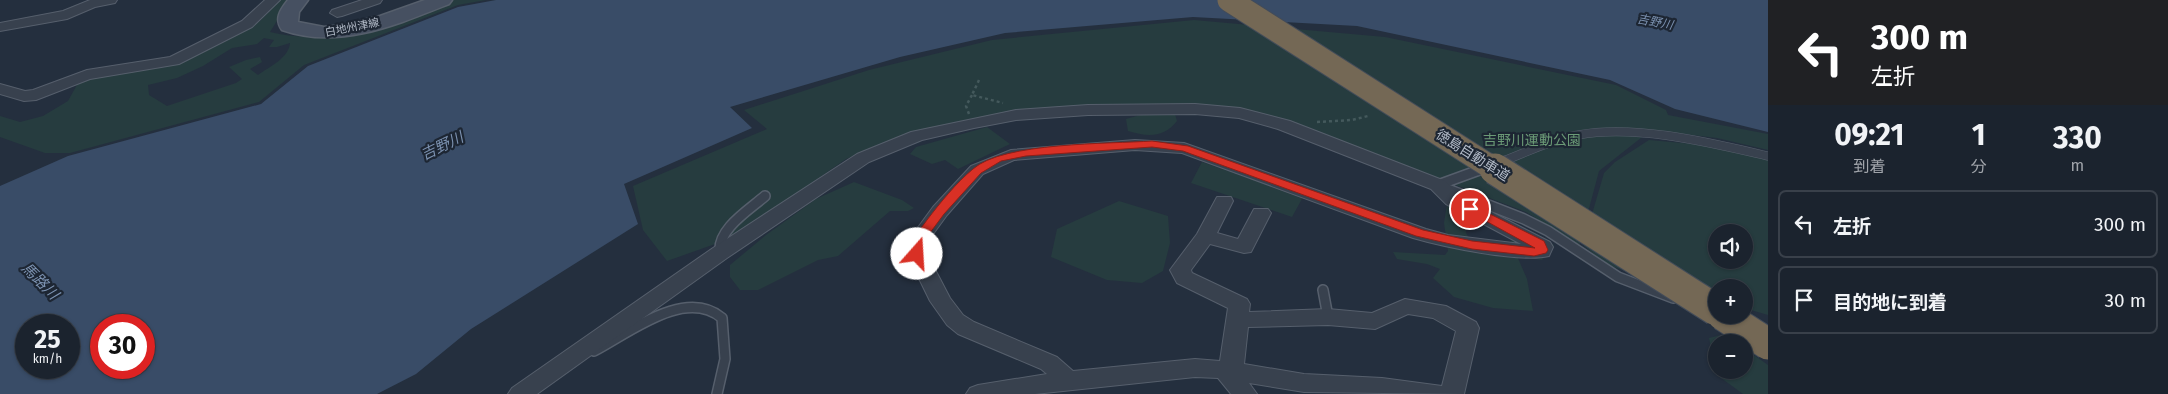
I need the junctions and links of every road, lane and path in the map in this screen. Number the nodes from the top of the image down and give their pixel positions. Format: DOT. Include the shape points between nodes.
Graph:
graph roads {
  1 [pos="110,0"];
  2 [pos="273,0"];
  3 [pos="298,0"];
  4 [pos="375,0"];
  5 [pos="442,0"];
  6 [pos="1229,0"];
  7 [pos="335,11"];
  8 [pos="0,27"];
  9 [pos="0,89"];
  10 [pos="972,95"];
  11 [pos="1368,116"];
  12 [pos="1308,121"];
  13 [pos="974,123"];
  14 [pos="1768,156"];
  15 [pos="1438,185"];
  16 [pos="765,196"];
  17 [pos="1224,200"];
  18 [pos="1261,213"];
  19 [pos="1206,236"];
  20 [pos="720,253"];
  21 [pos="1323,290"];
  22 [pos="1708,307"];
  23 [pos="1708,310"];
  24 [pos="1328,317"];
  25 [pos="1238,320"];
  26 [pos="1738,324"];
  27 [pos="1745,324"];
  28 [pos="1768,333"];
  29 [pos="1768,344"];
  30 [pos="575,354"];
  31 [pos="1068,380"];
  32 [pos="1235,382"];
  33 [pos="520,394"];
  34 [pos="717,394"];
  35 [pos="978,394"];
  36 [pos="1437,394"];
  37 [pos="1452,394"];
  1 -- 8 [label="street" via="66,15"];
  2 -- 9 [label="street" via="247,24 174,61 87,75 36,95 24,96"];
  3 -- 5 [label="main road, 白地州津線" via="287,18 289,26 301,32 320,33 371,25"];
  4 -- 7 [label="street"];
  6 -- 22 [label="highway, 徳島自動車道, bridge"];
  10 -- 13 [label="path" via="966,106"];
  11 -- 12 [label="path" via="1328,122"];
  13 -- 15 [label="street" via="1055,111 1218,110 1284,125"];
  13 -- 20 [label="street" via="917,136 863,158"];
  14 -- 15 [label="lane" via="1702,141 1610,131 1576,135"];
  15 -- 23 [label="lane" via="1548,231 1618,277"];
  15 -- 31 [label="street" via="1453,200 1540,244 1542,250 1534,252 1472,245 1420,234 1202,153 1176,147 1135,145 1026,152 987,164 977,170 940,211 918,241 917,254 941,301 956,320 966,328 1049,363"];
  16 -- 20 [label="lane" via="726,231 718,245"];
  17 -- 19 [label="street"];
  18 -- 19 [label="street" via="1244,247"];
  19 -- 25 [label="street" via="1180,270 1184,278 1239,304"];
  20 -- 30 [label="street"];
  21 -- 24 [label="lane"];
  24 -- 25 [label="street"];
  24 -- 37 [label="street" via="1375,321 1405,306 1438,311 1468,328"];
  25 -- 32 [label="street" via="1233,363"];
  26 -- 29 [label="highway, bridge"];
  27 -- 28 [label="lane"];
  30 -- 33 [label="street"];
  30 -- 34 [label="lane" via="592,352 673,310 704,307 722,318 725,359"];
  31 -- 32 [label="street" via="1195,368"];
  31 -- 35 [label="street"];
  32 -- 36 [label="street" via="1382,387"];
}
